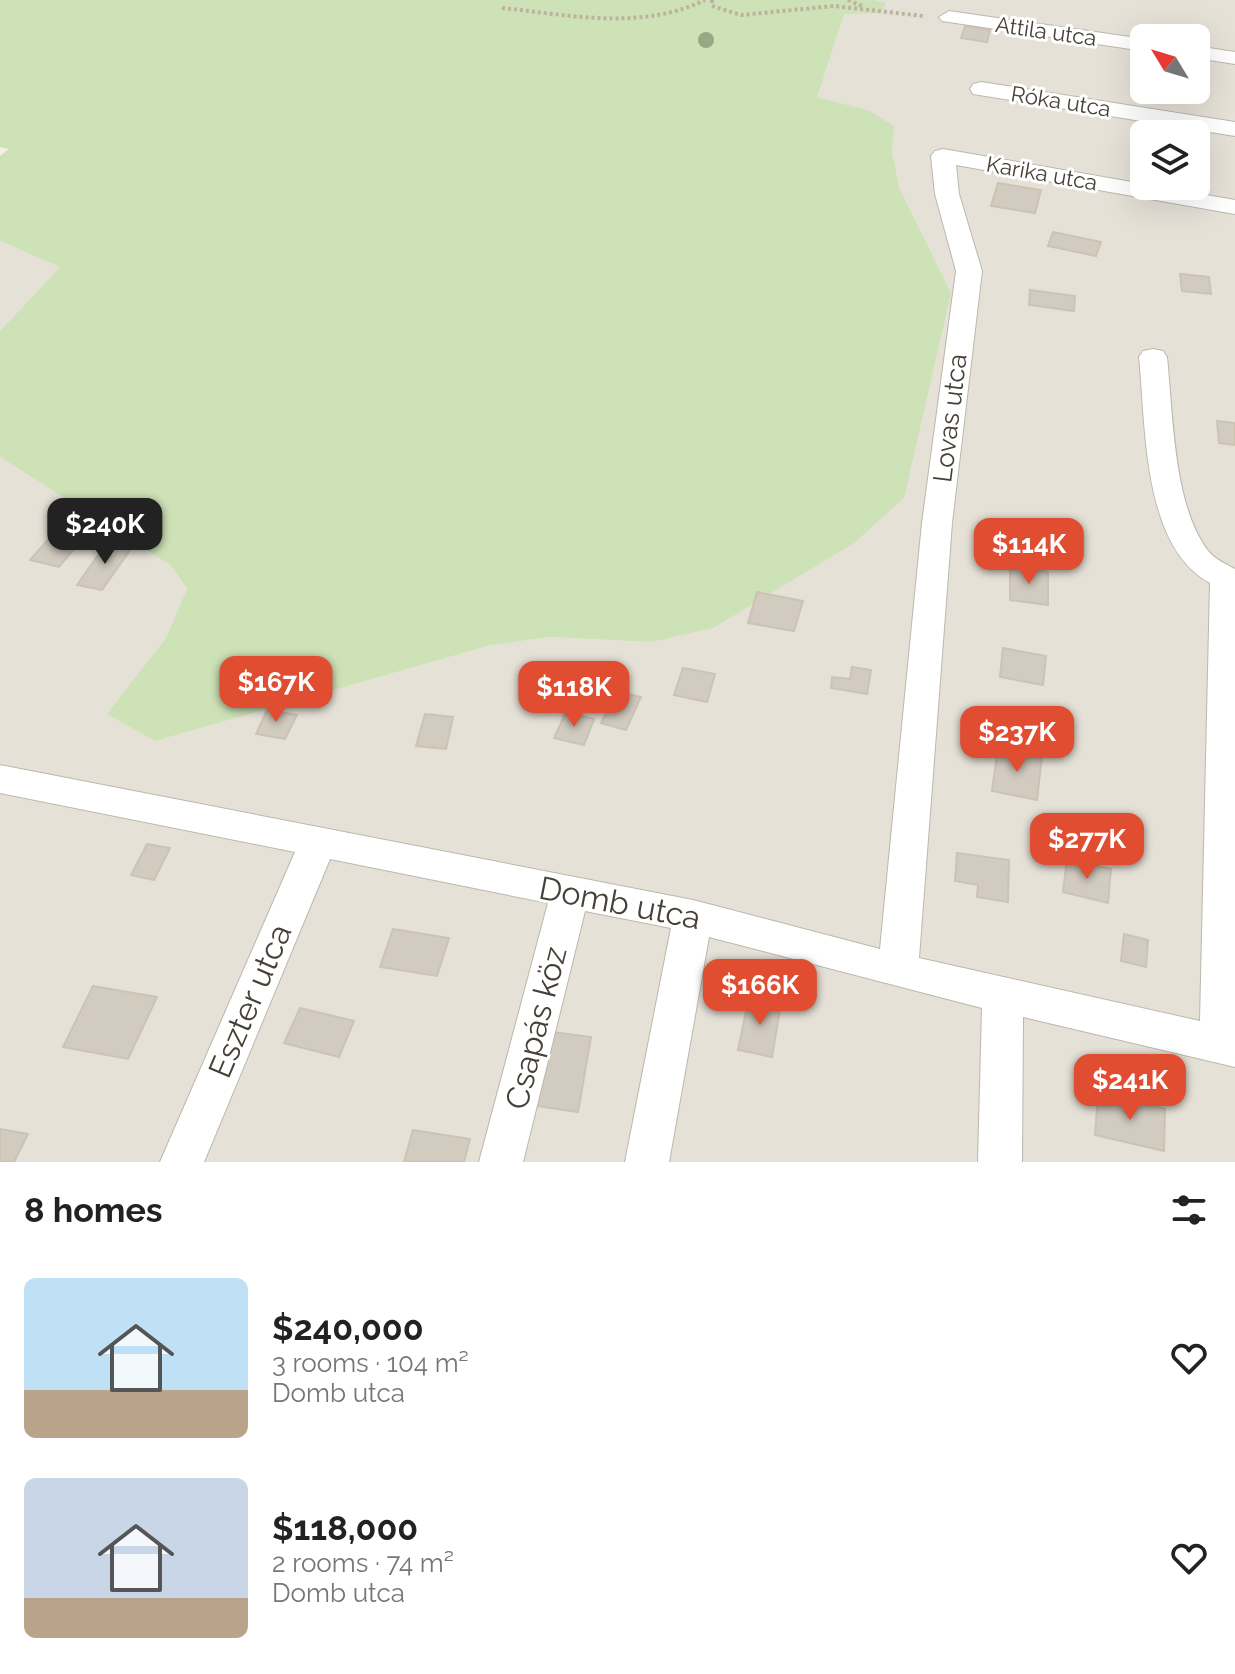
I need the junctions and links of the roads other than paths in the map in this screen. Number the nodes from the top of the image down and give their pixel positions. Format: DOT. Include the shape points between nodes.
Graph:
graph roads {
  1 [pos="949,17"];
  2 [pos="1130,43"];
  3 [pos="1210,54"];
  4 [pos="1235,58"];
  5 [pos="981,89"];
  6 [pos="1235,129"];
  7 [pos="943,156"];
  8 [pos="1235,207"];
  9 [pos="1153,357"];
  10 [pos="0,779"];
  11 [pos="319,840"];
  12 [pos="570,893"];
  13 [pos="693,916"];
  14 [pos="898,971"];
  15 [pos="1003,994"];
  16 [pos="1228,1046"];
  17 [pos="182,1162"];
  18 [pos="501,1162"];
  19 [pos="647,1162"];
  20 [pos="1000,1162"];
  1 -- 2 [label="street, Attila utca"];
  3 -- 4 [label="street"];
  5 -- 6 [label="street, Róka utca"];
  7 -- 8 [label="street, Karika utca"];
  7 -- 14 [label="street, Lovas utca" via="947,194 969,271 937,523"];
  9 -- 16 [label="street" via="1173,516 1200,563 1226,578"];
  10 -- 11 [label="street, Domb utca"];
  11 -- 12 [label="street, Domb utca"];
  11 -- 17 [label="street, Eszter utca"];
  12 -- 13 [label="street, Domb utca"];
  12 -- 18 [label="street, Csapás köz"];
  13 -- 14 [label="street, Domb utca"];
  13 -- 19 [label="street"];
  14 -- 15 [label="street, Domb utca"];
  15 -- 16 [label="street, Domb utca"];
  15 -- 20 [label="street"];
}
